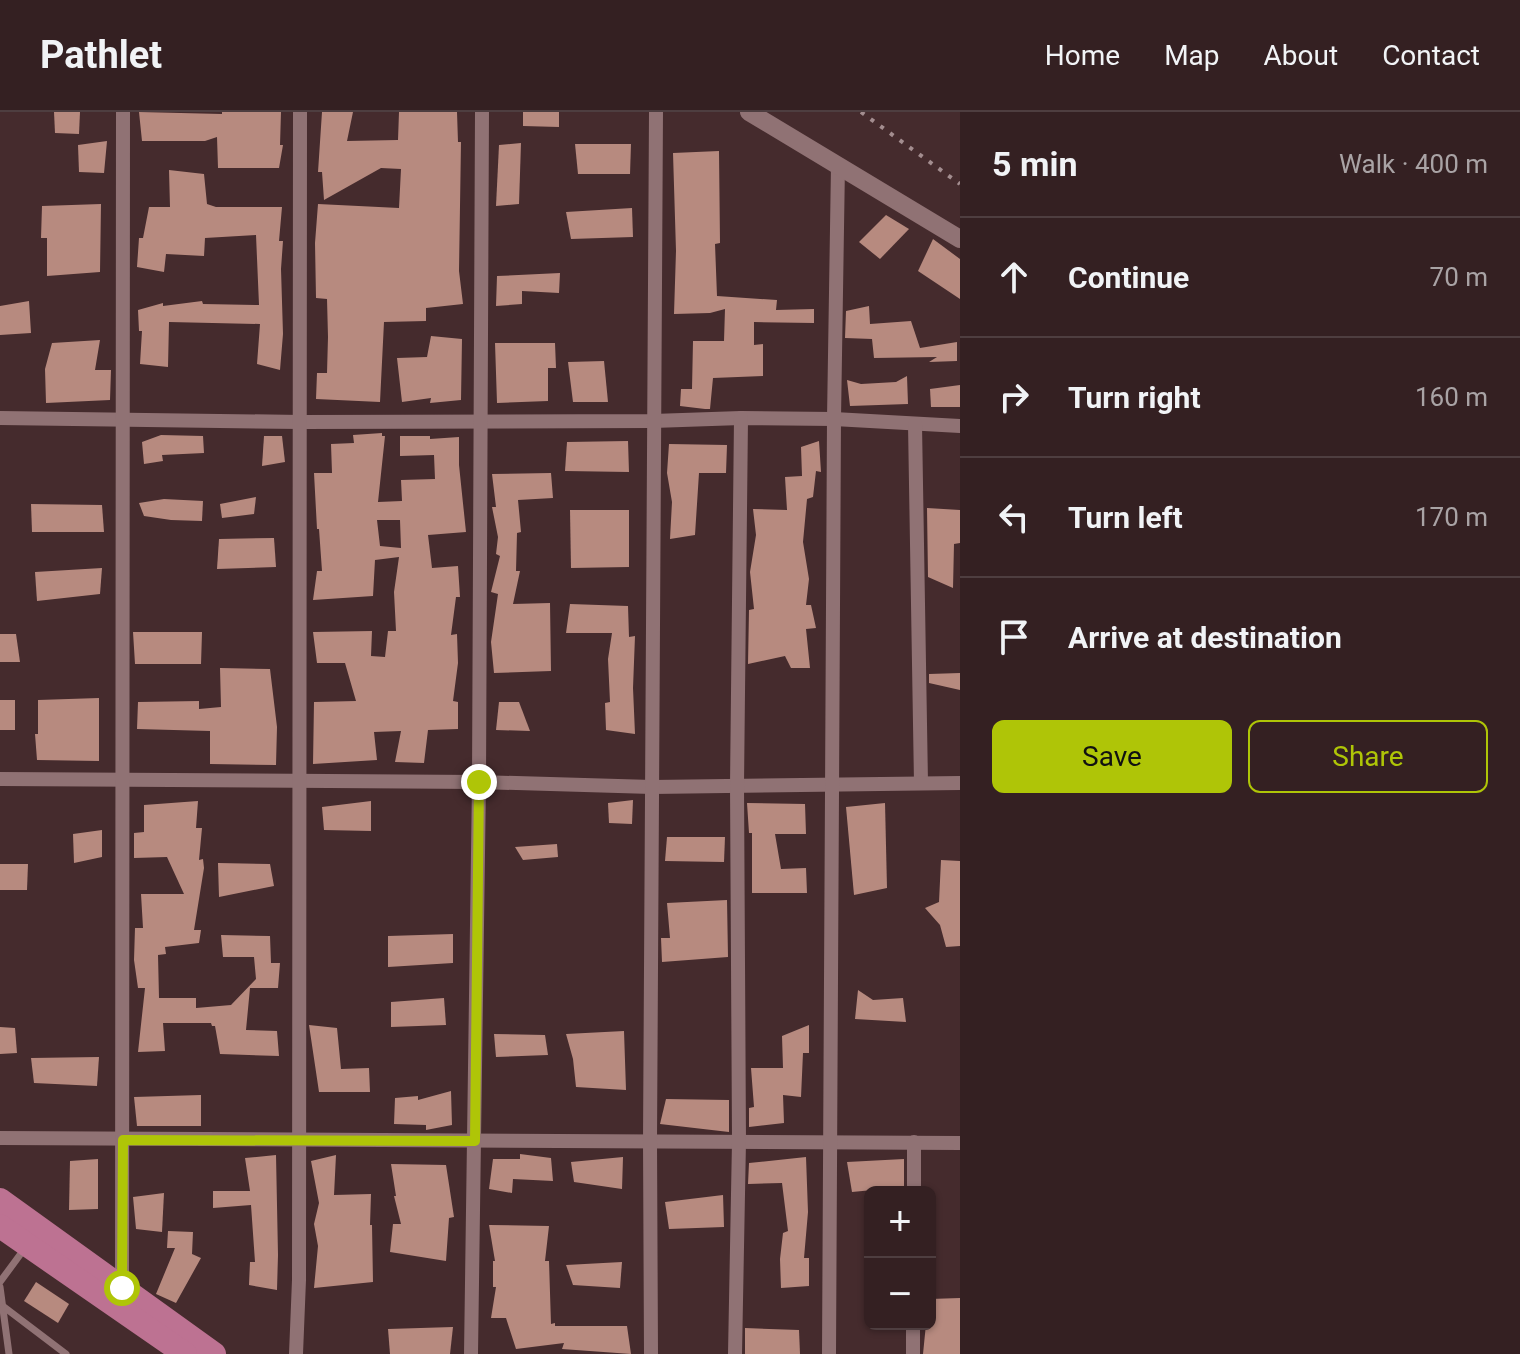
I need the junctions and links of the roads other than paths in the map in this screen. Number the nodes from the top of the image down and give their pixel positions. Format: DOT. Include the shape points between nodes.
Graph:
graph roads {
  1 [pos="123,112"];
  2 [pos="300,112"];
  3 [pos="482,112"];
  4 [pos="656,112"];
  5 [pos="749,112"];
  6 [pos="838,165"];
  7 [pos="960,239"];
  8 [pos="0,418"];
  9 [pos="125,418"];
  10 [pos="741,418"];
  11 [pos="834,419"];
  12 [pos="480,421"];
  13 [pos="653,421"];
  14 [pos="301,422"];
  15 [pos="915,424"];
  16 [pos="960,426"];
  17 [pos="0,779"];
  18 [pos="123,781"];
  19 [pos="301,782"];
  20 [pos="479,782"];
  21 [pos="832,783"];
  22 [pos="921,783"];
  23 [pos="960,783"];
  24 [pos="737,785"];
  25 [pos="652,787"];
  26 [pos="0,1138"];
  27 [pos="123,1140"];
  28 [pos="298,1141"];
  29 [pos="475,1141"];
  30 [pos="650,1141"];
  31 [pos="739,1141"];
  32 [pos="832,1141"];
  33 [pos="914,1142"];
  34 [pos="960,1143"];
  35 [pos="914,1186"];
  36 [pos="0,1200"];
  37 [pos="0,1226"];
  38 [pos="34,1236"];
  39 [pos="0,1284"];
  40 [pos="122,1288"];
  41 [pos="4,1307"];
  42 [pos="913,1330"];
  43 [pos="180,1352"];
  44 [pos="9,1354"];
  45 [pos="66,1354"];
  46 [pos="214,1354"];
  47 [pos="296,1354"];
  48 [pos="471,1354"];
  49 [pos="651,1354"];
  50 [pos="735,1354"];
  51 [pos="829,1354"];
  52 [pos="913,1354"];
  1 -- 9 [label="street"];
  2 -- 14 [label="street"];
  3 -- 12 [label="street"];
  4 -- 13 [label="street"];
  5 -- 6 [label="street"];
  6 -- 7 [label="street"];
  6 -- 11 [label="street"];
  8 -- 9 [label="street"];
  9 -- 14 [label="street"];
  9 -- 18 [label="street"];
  10 -- 11 [label="street"];
  10 -- 13 [label="street"];
  10 -- 24 [label="street"];
  11 -- 15 [label="street"];
  11 -- 21 [label="street"];
  12 -- 13 [label="street"];
  12 -- 14 [label="street"];
  12 -- 20 [label="street"];
  13 -- 25 [label="street"];
  14 -- 19 [label="street"];
  15 -- 16 [label="street"];
  15 -- 22 [label="street"];
  17 -- 18 [label="street"];
  18 -- 19 [label="street"];
  18 -- 27 [label="street"];
  19 -- 20 [label="street"];
  19 -- 28 [label="street"];
  20 -- 25 [label="street"];
  20 -- 29 [label="street"];
  21 -- 22 [label="street"];
  21 -- 24 [label="street"];
  21 -- 32 [label="street"];
  22 -- 23 [label="street"];
  24 -- 25 [label="street"];
  24 -- 31 [label="street"];
  25 -- 30 [label="street"];
  26 -- 27 [label="street"];
  27 -- 28 [label="street"];
  27 -- 40 [label="street"];
  28 -- 29 [label="street"];
  28 -- 47 [label="street"];
  29 -- 30 [label="street"];
  29 -- 48 [label="street"];
  30 -- 31 [label="street"];
  30 -- 49 [label="street"];
  31 -- 32 [label="street"];
  31 -- 50 [label="street"];
  32 -- 33 [label="street"];
  32 -- 51 [label="street"];
  33 -- 34 [label="street"];
  33 -- 35 [label="street"];
  36 -- 38 [label="highway"];
  37 -- 38 [label="highway"];
  38 -- 39 [label="lane"];
  38 -- 40 [label="highway"];
  38 -- 43 [label="highway"];
  39 -- 41 [label="lane"];
  40 -- 46 [label="highway"];
  41 -- 44 [label="lane"];
  41 -- 45 [label="lane"];
  42 -- 52 [label="street"];
}
